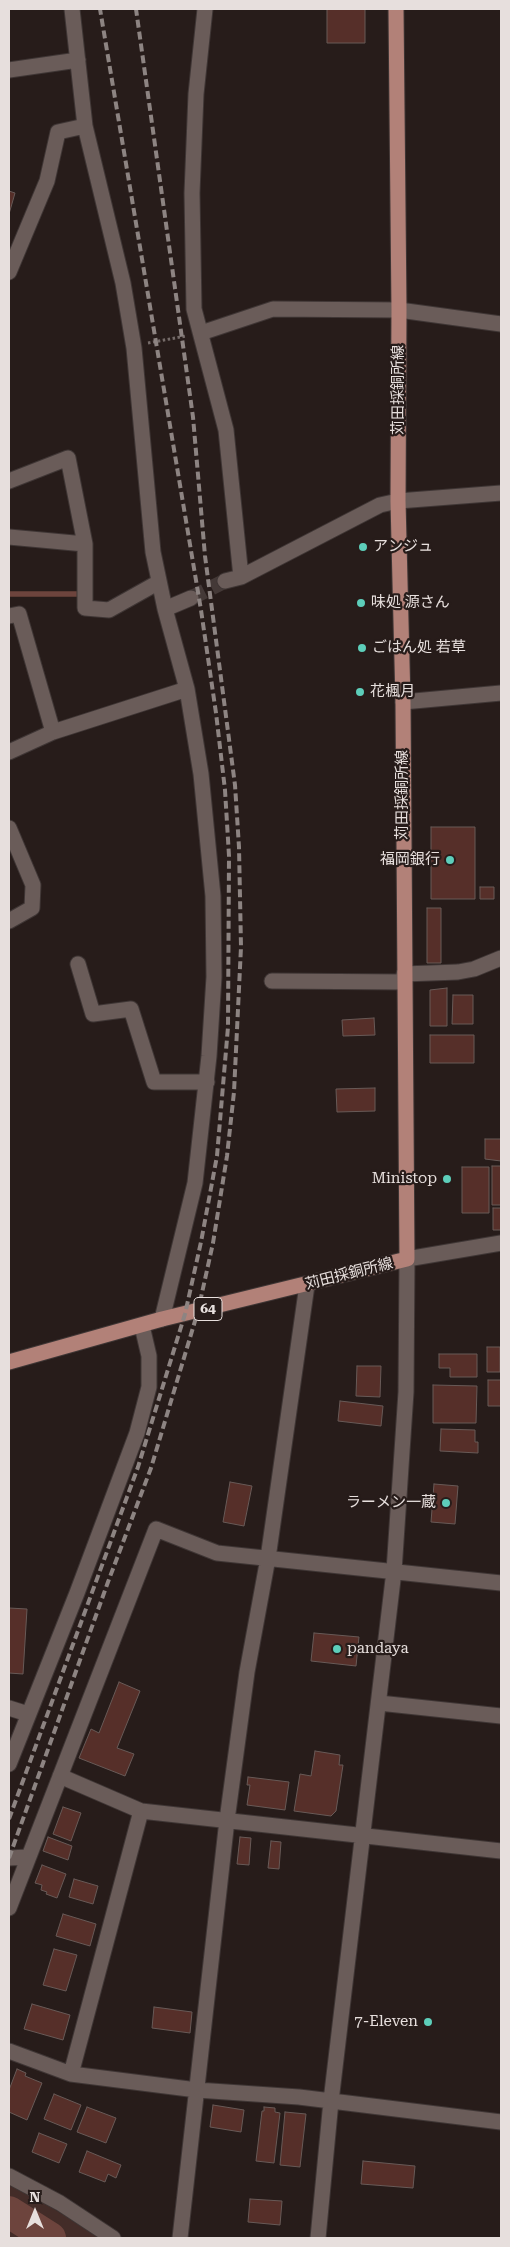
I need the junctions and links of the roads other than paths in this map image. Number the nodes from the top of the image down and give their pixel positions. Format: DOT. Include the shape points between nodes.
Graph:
graph roads {
  1 [pos="72,9"];
  2 [pos="206,9"];
  3 [pos="396,9"];
  4 [pos="78,60"];
  5 [pos="9,70"];
  6 [pos="85,126"];
  7 [pos="9,272"];
  8 [pos="399,310"];
  9 [pos="501,324"];
  10 [pos="202,333"];
  11 [pos="9,480"];
  12 [pos="501,493"];
  13 [pos="398,501"];
  14 [pos="9,538"];
  15 [pos="85,544"];
  16 [pos="241,577"];
  17 [pos="225,581"];
  18 [pos="159,582"];
  19 [pos="191,598"];
  20 [pos="165,609"];
  21 [pos="9,616"];
  22 [pos="187,689"];
  23 [pos="501,693"];
  24 [pos="402,702"];
  25 [pos="53,732"];
  26 [pos="9,752"];
  27 [pos="9,828"];
  28 [pos="9,921"];
  29 [pos="501,958"];
  30 [pos="78,964"];
  31 [pos="404,978"];
  32 [pos="272,981"];
  33 [pos="206,1082"];
  34 [pos="501,1242"];
  35 [pos="407,1260"];
  36 [pos="307,1285"];
  37 [pos="162,1319"];
  38 [pos="142,1326"];
  39 [pos="9,1362"];
  40 [pos="268,1558"];
  41 [pos="394,1571"];
  42 [pos="501,1583"];
  43 [pos="379,1703"];
  44 [pos="9,1708"];
  45 [pos="28,1714"];
  46 [pos="501,1716"];
  47 [pos="9,1764"];
  48 [pos="60,1776"];
  49 [pos="141,1811"];
  50 [pos="227,1820"];
  51 [pos="364,1836"];
  52 [pos="501,1851"];
  53 [pos="28,1857"];
  54 [pos="9,1858"];
  55 [pos="9,1908"];
  56 [pos="9,2051"];
  57 [pos="71,2074"];
  58 [pos="198,2090"];
  59 [pos="331,2101"];
  60 [pos="501,2122"];
  61 [pos="9,2176"];
  62 [pos="113,2238"];
  63 [pos="180,2238"];
  64 [pos="318,2238"];
  1 -- 4 [label="street"];
  2 -- 10 [label="street" via="196,94 192,193 194,309"];
  3 -- 8 [label="main road, 苅田採銅所線"];
  4 -- 5 [label="street"];
  4 -- 6 [label="street"];
  6 -- 7 [label="street" via="58,132 47,181"];
  6 -- 18 [label="street" via="123,282 134,348 152,552"];
  8 -- 9 [label="street"];
  8 -- 10 [label="street" via="273,309"];
  8 -- 13 [label="main road, 苅田採銅所線"];
  10 -- 16 [label="street" via="226,430"];
  11 -- 15 [label="street" via="68,458"];
  12 -- 13 [label="street"];
  13 -- 16 [label="street" via="380,504"];
  13 -- 24 [label="main road, 苅田採銅所線"];
  14 -- 15 [label="street"];
  15 -- 18 [label="street" via="85,608 109,610"];
  16 -- 17 [label="street"];
  18 -- 20 [label="street"];
  19 -- 20 [label="street"];
  20 -- 22 [label="street"];
  21 -- 25 [label="street" via="19,614"];
  22 -- 25 [label="street"];
  22 -- 33 [label="street" via="201,774 213,896 214,977"];
  23 -- 24 [label="street"];
  24 -- 31 [label="main road, 苅田採銅所線"];
  25 -- 26 [label="street"];
  27 -- 28 [label="street" via="33,885 32,908"];
  29 -- 31 [label="street" via="474,969"];
  30 -- 33 [label="street" via="93,1014 131,1009 154,1082"];
  31 -- 32 [label="street"];
  31 -- 35 [label="main road, 苅田採銅所線"];
  33 -- 37 [label="street" via="195,1183"];
  34 -- 35 [label="street"];
  35 -- 36 [label="main road, 苅田採銅所線 / 64"];
  35 -- 41 [label="street" via="406,1401"];
  36 -- 37 [label="main road, 苅田採銅所線 / 64"];
  36 -- 40 [label="street"];
  37 -- 38 [label="main road, 苅田採銅所線 / 64"];
  38 -- 39 [label="main road, 苅田採銅所線 / 64"];
  38 -- 45 [label="street" via="148,1356 149,1387 137,1434"];
  40 -- 41 [label="street"];
  40 -- 48 [label="street" via="217,1552 156,1529"];
  40 -- 50 [label="street" via="247,1672"];
  41 -- 42 [label="street"];
  41 -- 43 [label="street"];
  43 -- 46 [label="street"];
  43 -- 51 [label="street"];
  44 -- 45 [label="street"];
  45 -- 47 [label="street"];
  48 -- 49 [label="street"];
  48 -- 53 [label="street"];
  49 -- 50 [label="street"];
  49 -- 57 [label="street"];
  50 -- 51 [label="street"];
  50 -- 58 [label="street"];
  51 -- 52 [label="street"];
  51 -- 59 [label="street"];
  53 -- 54 [label="street"];
  53 -- 55 [label="street"];
  56 -- 57 [label="street"];
  57 -- 58 [label="street"];
  58 -- 59 [label="street"];
  58 -- 63 [label="street"];
  59 -- 60 [label="street"];
  59 -- 64 [label="street"];
  61 -- 62 [label="street" via="60,2203"];
}
